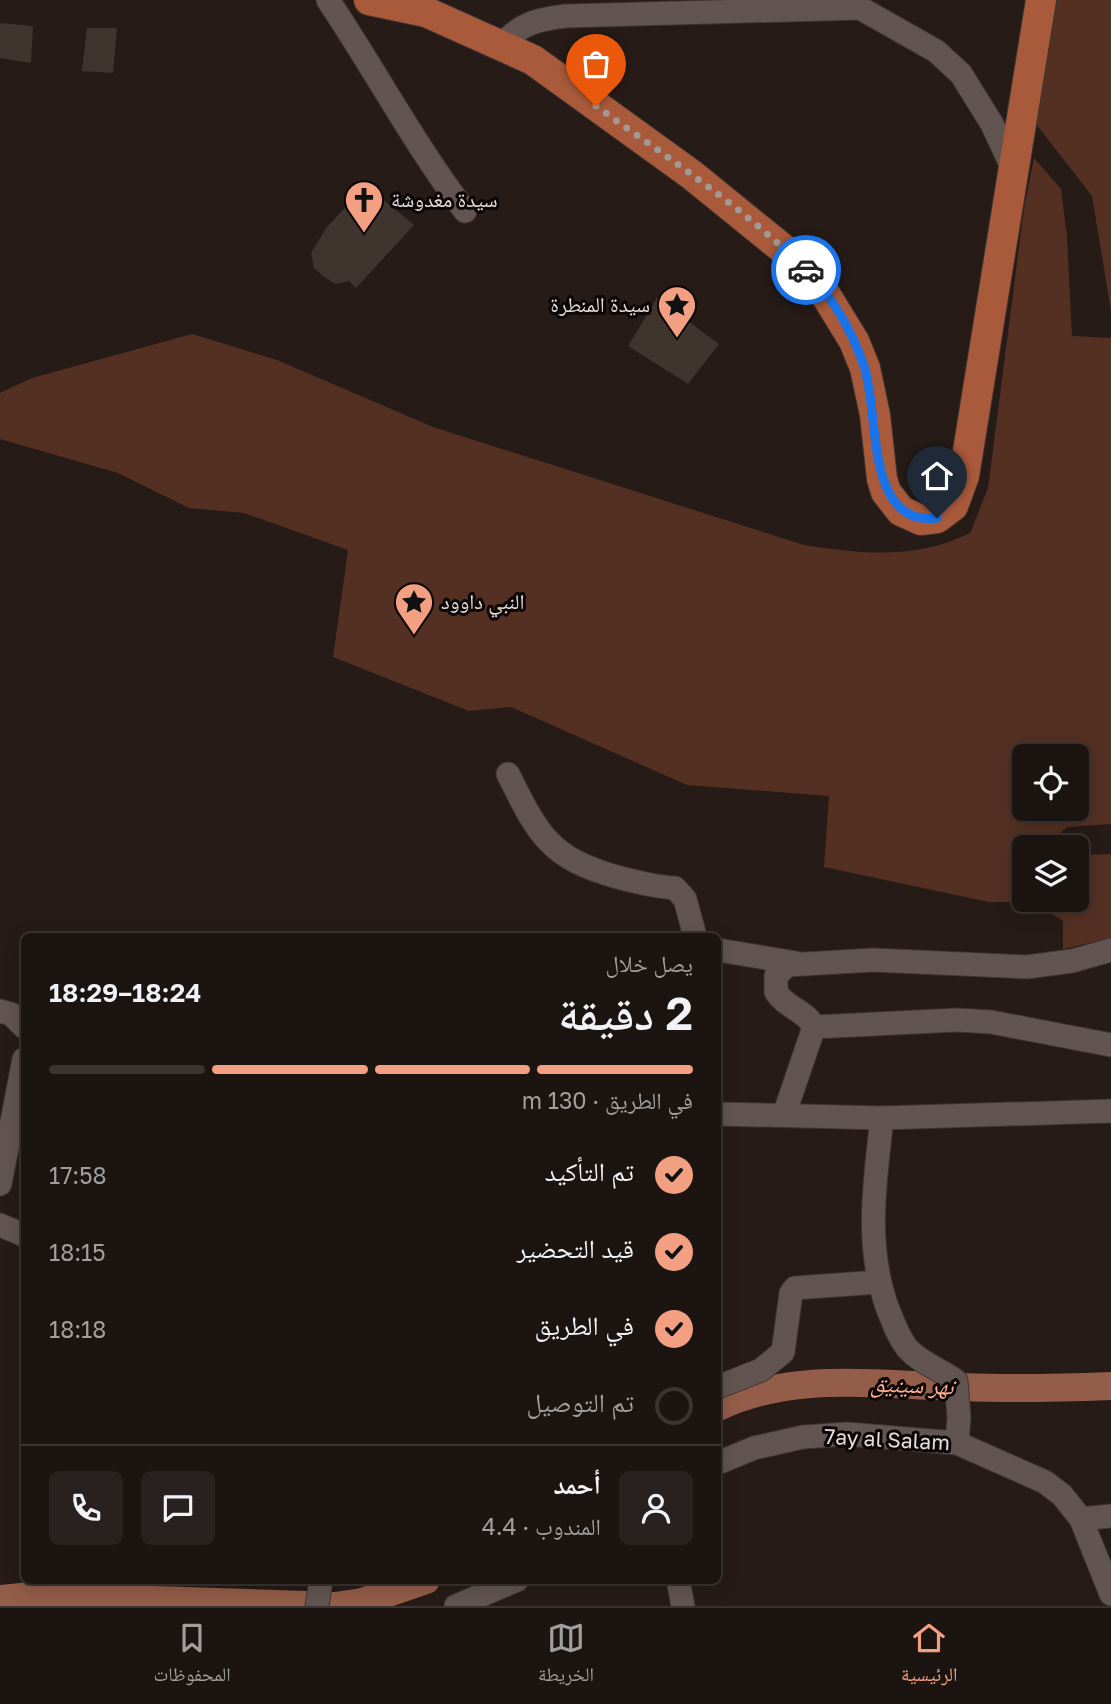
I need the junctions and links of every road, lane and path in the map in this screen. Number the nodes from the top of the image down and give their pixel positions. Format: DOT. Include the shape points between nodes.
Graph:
graph roads {
  1 [pos="328,0"];
  2 [pos="369,0"];
  3 [pos="1041,0"];
  4 [pos="860,4"];
  5 [pos="503,44"];
  6 [pos="1013,169"];
  7 [pos="465,211"];
  8 [pos="508,774"];
  9 [pos="694,933"];
  10 [pos="721,950"];
  11 [pos="1111,950"];
  12 [pos="796,963"];
  13 [pos="0,1011"];
  14 [pos="21,1024"];
  15 [pos="814,1027"];
  16 [pos="1111,1045"];
  17 [pos="21,1074"];
  18 [pos="1111,1111"];
  19 [pos="721,1114"];
  20 [pos="13,1115"];
  21 [pos="784,1115"];
  22 [pos="882,1118"];
  23 [pos="0,1184"];
  24 [pos="0,1225"];
  25 [pos="21,1234"];
  26 [pos="879,1282"];
  27 [pos="721,1386"];
  28 [pos="957,1443"];
  29 [pos="721,1462"];
  30 [pos="1111,1516"];
  31 [pos="1081,1519"];
  32 [pos="508,1584"];
  33 [pos="679,1584"];
  34 [pos="1111,1594"];
  35 [pos="456,1606"];
  36 [pos="683,1606"];
  1 -- 7 [label="street" via="408,131"];
  2 -- 5 [label="main road" via="426,12"];
  3 -- 6 [label="main road"];
  4 -- 5 [label="street" via="566,16 532,22 512,32"];
  4 -- 6 [label="street" via="936,51 961,74"];
  5 -- 6 [label="main road" via="533,60 692,175 768,235 819,284 865,368 887,492 901,511 921,520 937,518 953,506 964,476"];
  8 -- 9 [label="street" via="533,821 556,850 590,869 675,888 685,900"];
  10 -- 12 [label="street"];
  11 -- 12 [label="street" via="1027,967 873,960"];
  12 -- 15 [label="street" via="780,969 774,985 788,1005"];
  13 -- 14 [label="street"];
  15 -- 16 [label="street" via="957,1020"];
  15 -- 21 [label="street"];
  17 -- 20 [label="street"];
  18 -- 22 [label="street"];
  19 -- 21 [label="street"];
  20 -- 23 [label="street"];
  21 -- 22 [label="street"];
  22 -- 26 [label="street" via="872,1212"];
  24 -- 25 [label="street"];
  26 -- 27 [label="street" via="795,1288 783,1352 761,1370"];
  26 -- 28 [label="street" via="906,1346 956,1381"];
  28 -- 29 [label="street, 7ay al Salam" via="847,1434 803,1437 754,1448"];
  28 -- 31 [label="street, 7ay al Salam" via="1045,1482"];
  30 -- 31 [label="street"];
  31 -- 34 [label="street, 7ay al Salam"];
  32 -- 35 [label="street"];
  33 -- 36 [label="street"];
}
